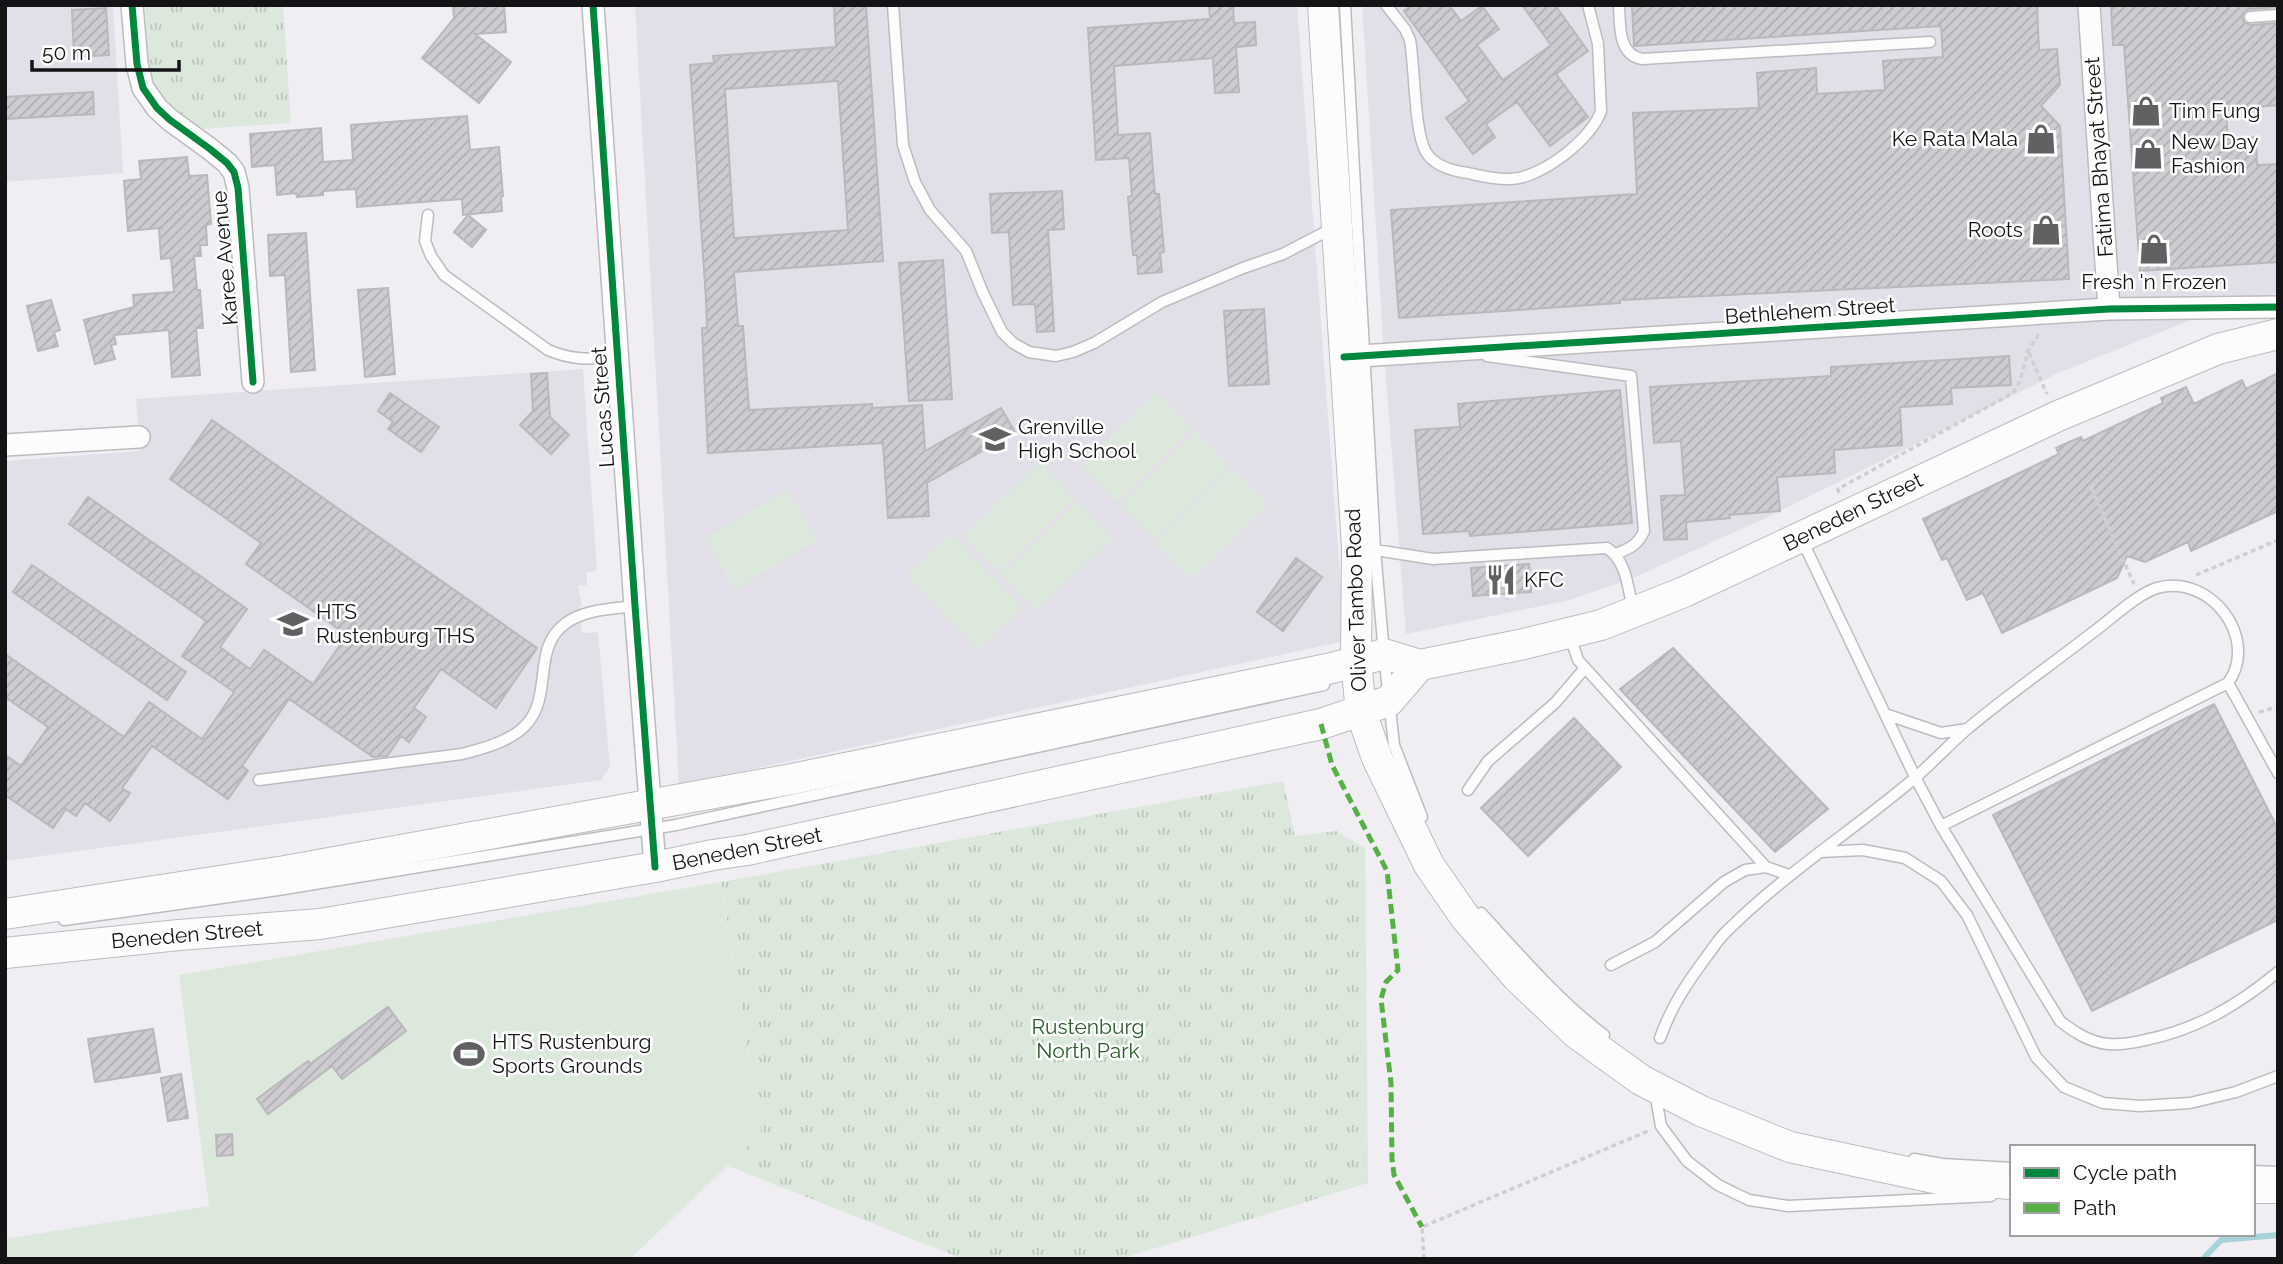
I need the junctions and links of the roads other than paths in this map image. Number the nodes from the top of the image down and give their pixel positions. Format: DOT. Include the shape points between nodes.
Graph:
graph roads {
  1 [pos="132,5"];
  2 [pos="593,5"];
  3 [pos="894,5"];
  4 [pos="1322,5"];
  5 [pos="1345,5"];
  6 [pos="1386,5"];
  7 [pos="1588,5"];
  8 [pos="1619,5"];
  9 [pos="2089,5"];
  10 [pos="2278,15"];
  11 [pos="2250,17"];
  12 [pos="1930,42"];
  13 [pos="428,215"];
  14 [pos="1336,226"];
  15 [pos="2278,306"];
  16 [pos="2109,309"];
  17 [pos="2278,334"];
  18 [pos="1446,351"];
  19 [pos="1354,355"];
  20 [pos="617,357"];
  21 [pos="253,382"];
  22 [pos="139,437"];
  23 [pos="5,446"];
  24 [pos="1801,538"];
  25 [pos="1366,549"];
  26 [pos="1616,554"];
  27 [pos="635,606"];
  28 [pos="1634,613"];
  29 [pos="1569,633"];
  30 [pos="1420,665"];
  31 [pos="1585,668"];
  32 [pos="1364,670"];
  33 [pos="2228,684"];
  34 [pos="1389,701"];
  35 [pos="1361,712"];
  36 [pos="1885,714"];
  37 [pos="1968,729"];
  38 [pos="2278,773"];
  39 [pos="1915,777"];
  40 [pos="259,780"];
  41 [pos="1468,790"];
  42 [pos="650,817"];
  43 [pos="1941,826"];
  44 [pos="1428,831"];
  45 [pos="1820,852"];
  46 [pos="655,867"];
  47 [pos="1766,867"];
  48 [pos="1788,875"];
  49 [pos="1470,899"];
  50 [pos="5,914"];
  51 [pos="46,922"];
  52 [pos="5,953"];
  53 [pos="1611,965"];
  54 [pos="2278,972"];
  55 [pos="1661,1038"];
  56 [pos="1616,1045"];
  57 [pos="2278,1076"];
  58 [pos="1656,1098"];
  59 [pos="1901,1157"];
  60 [pos="2010,1168"];
  61 [pos="2005,1190"];
  1 -- 21 [label="street, Karee Avenue" via="143,88 170,120 234,172"];
  2 -- 20 [label="street, Lucas Street"];
  3 -- 14 [label="lane" via="903,145 915,183 930,210 966,251 1002,332 1029,352 1056,356 1073,352 1162,302 1283,254"];
  4 -- 14 [label="main road, Oliver Tambo Road"];
  5 -- 19 [label="lane"];
  6 -- 7 [label="lane" via="1410,40 1426,152 1435,163 1456,171 1511,179 1546,167 1598,121 1598,44"];
  8 -- 12 [label="lane" via="1623,42 1634,58 1642,59"];
  9 -- 16 [label="street, Fatima Bhayat Street"];
  10 -- 11 [label="lane"];
  13 -- 20 [label="lane" via="425,241 444,275 548,349 583,360"];
  14 -- 19 [label="main road, Oliver Tambo Road"];
  15 -- 16 [label="street, Bethlehem Street"];
  16 -- 18 [label="street, Bethlehem Street"];
  17 -- 24 [label="main road, Beneden Street" via="2218,349 2154,374"];
  18 -- 19 [label="street, Bethlehem Street"];
  18 -- 26 [label="lane" via="1631,376 1644,531 1633,547"];
  19 -- 25 [label="main road, Oliver Tambo Road"];
  20 -- 27 [label="street, Lucas Street"];
  22 -- 23 [label="street"];
  24 -- 28 [label="main road, Beneden Street"];
  24 -- 36 [label="lane"];
  25 -- 26 [label="lane" via="1433,559 1607,548"];
  25 -- 32 [label="main road, Oliver Tambo Road"];
  26 -- 28 [label="lane"];
  27 -- 40 [label="lane" via="580,615 559,629 544,661 544,684 534,716 519,732 494,746"];
  27 -- 42 [label="street, Lucas Street"];
  28 -- 29 [label="main road, Beneden Street"];
  29 -- 30 [label="main road, Beneden Street"];
  29 -- 31 [label="lane"];
  30 -- 32 [label="main road, Beneden Street"];
  30 -- 34 [label="main road, Beneden Street"];
  31 -- 41 [label="lane" via="1555,703 1488,761"];
  31 -- 47 [label="lane"];
  32 -- 34 [label="lane"];
  32 -- 35 [label="main road, Oliver Tambo Road"];
  32 -- 42 [label="main road, Beneden Street" via="1320,671 901,757"];
  33 -- 37 [label="lane" via="2239,661 2234,629 2211,599 2176,584 2141,598"];
  33 -- 38 [label="lane"];
  33 -- 43 [label="lane"];
  34 -- 35 [label="main road, Beneden Street"];
  34 -- 44 [label="lane" via="1394,745"];
  35 -- 46 [label="main road, Beneden Street" via="957,805"];
  35 -- 61 [label="main road, Oliver Tambo Road" via="1372,746 1429,865 1465,917 1517,977 1576,1033 1641,1080 1701,1111 1790,1147"];
  36 -- 37 [label="lane" via="1941,733"];
  36 -- 39 [label="lane"];
  37 -- 39 [label="lane"];
  39 -- 43 [label="lane"];
  39 -- 45 [label="lane"];
  42 -- 46 [label="street, Lucas Street"];
  42 -- 50 [label="main road, Beneden Street"];
  42 -- 51 [label="lane" via="278,890"];
  43 -- 54 [label="lane" via="2060,1021 2088,1039 2133,1043 2192,1027"];
  45 -- 48 [label="lane"];
  45 -- 57 [label="lane" via="1863,850 1905,858 1941,881 1967,915 2036,1057 2064,1087 2103,1103 2165,1105 2236,1092"];
  46 -- 52 [label="main road, Beneden Street" via="320,924"];
  47 -- 48 [label="lane"];
  47 -- 53 [label="lane" via="1745,870 1724,882 1655,942"];
  48 -- 55 [label="lane" via="1725,932 1680,992"];
  49 -- 56 [label="lane" via="1536,973"];
  58 -- 61 [label="lane" via="1661,1126 1687,1161 1718,1185 1749,1200 1788,1206"];
  59 -- 60 [label="lane"];
}
